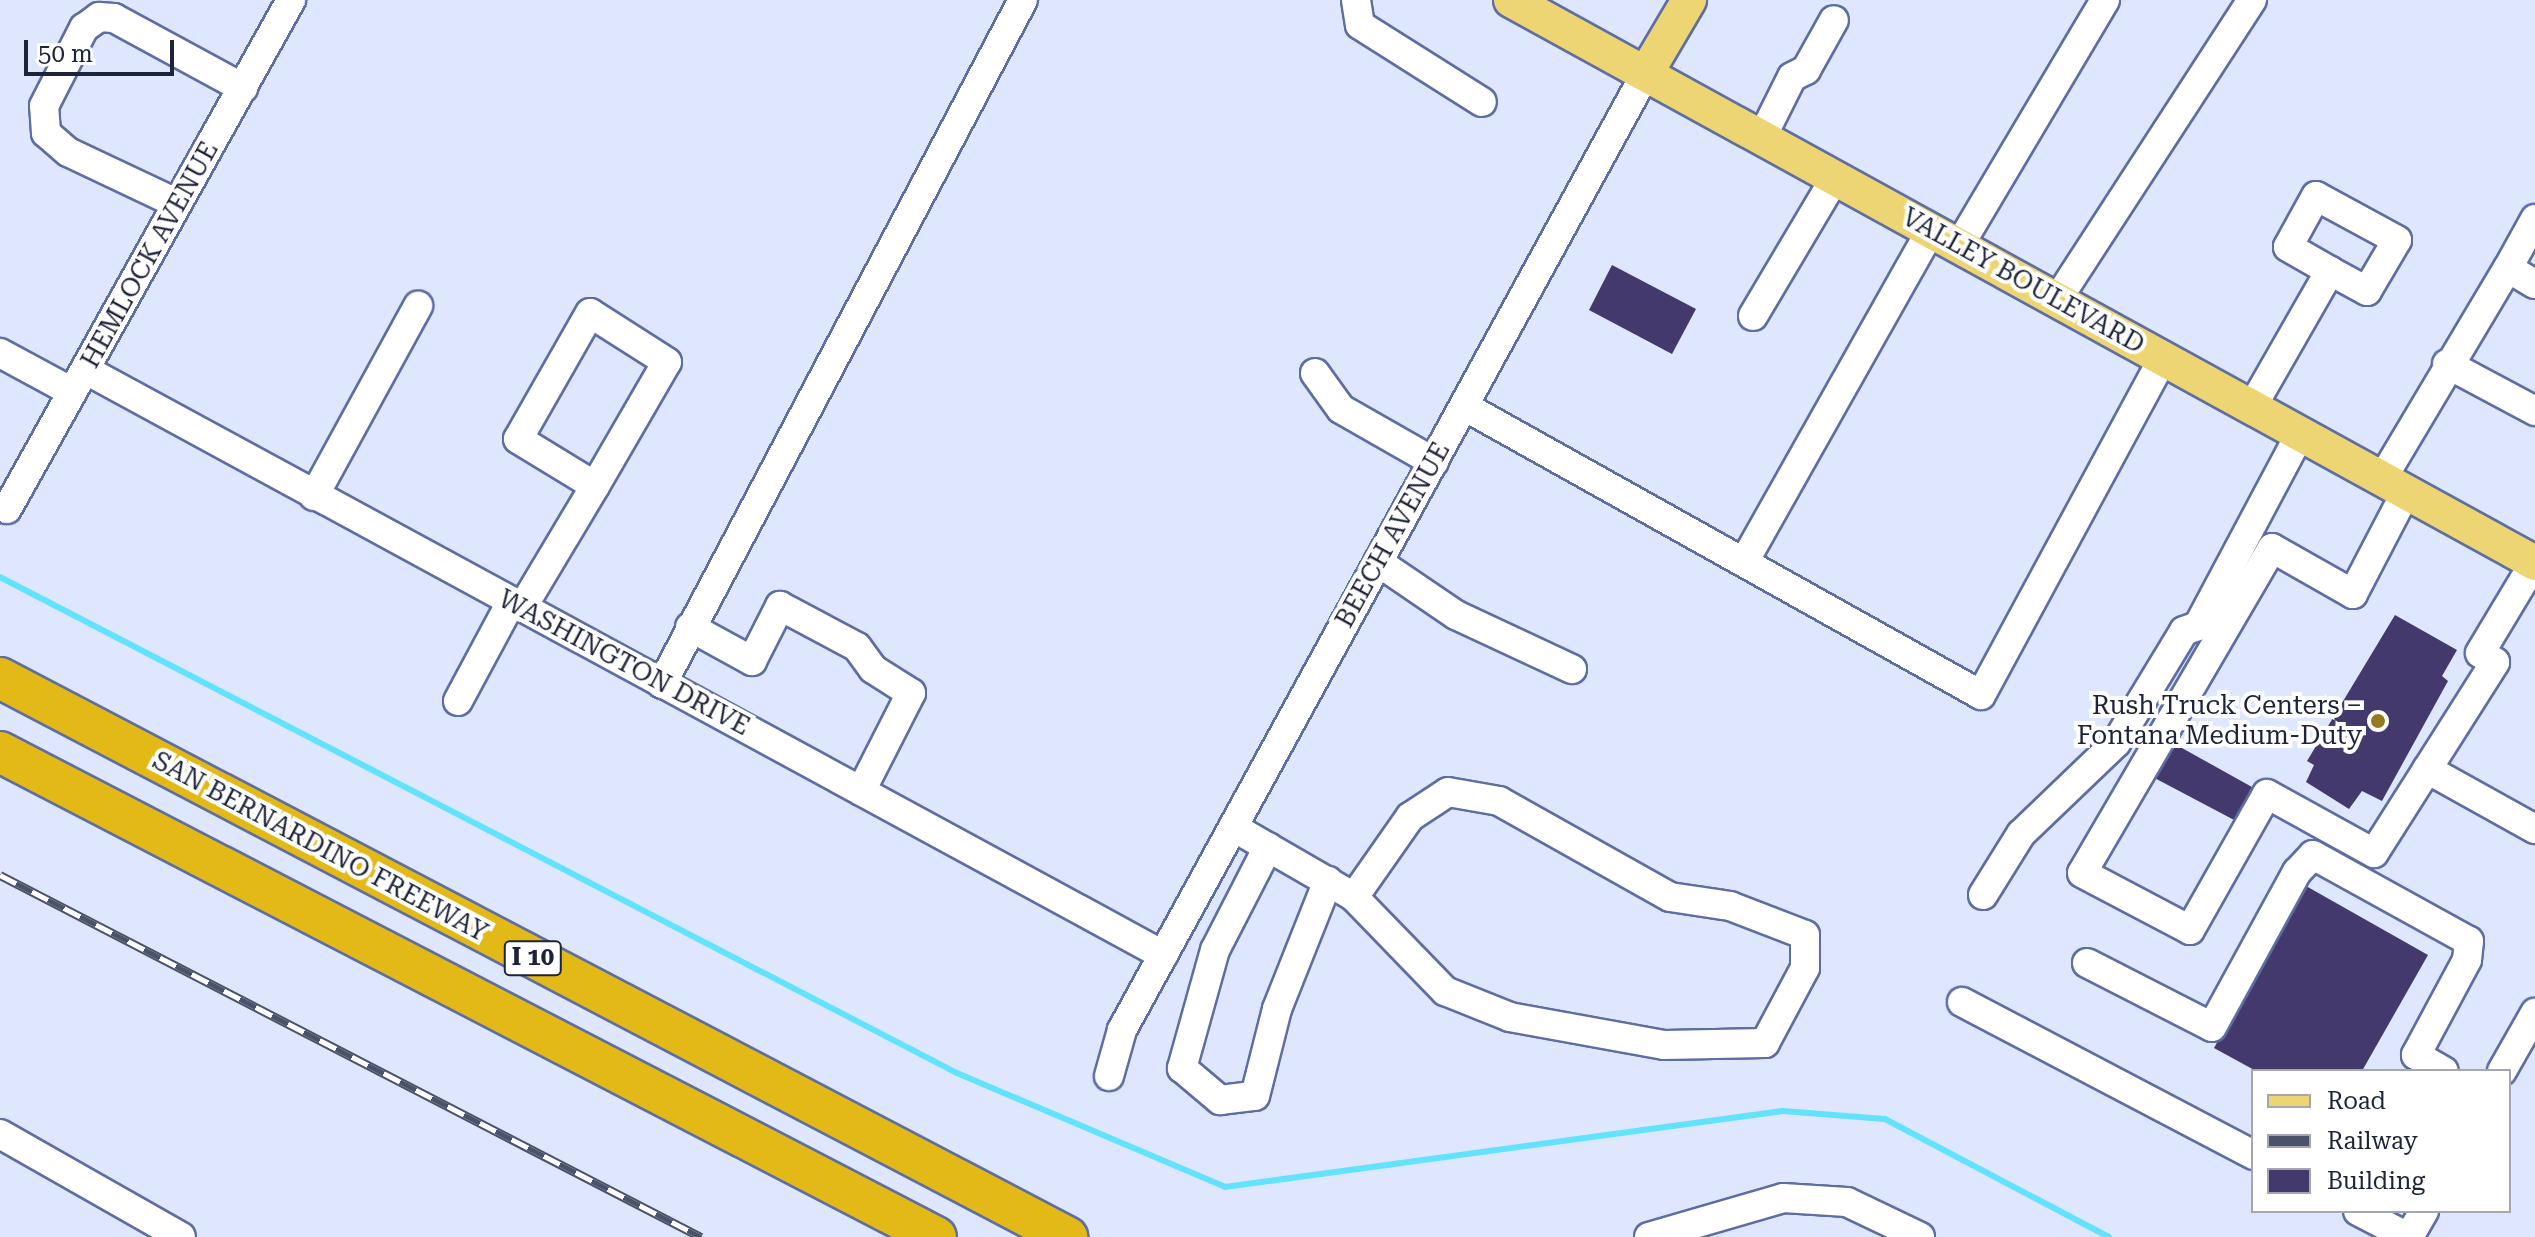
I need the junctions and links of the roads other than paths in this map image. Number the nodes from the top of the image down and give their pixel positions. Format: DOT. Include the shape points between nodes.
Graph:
graph roads {
  1 [pos="291,0"];
  2 [pos="1023,0"];
  3 [pos="1356,0"];
  4 [pos="1511,0"];
  5 [pos="1689,0"];
  6 [pos="2105,0"];
  7 [pos="2252,0"];
  8 [pos="1834,20"];
  9 [pos="1646,73"];
  10 [pos="243,88"];
  11 [pos="1482,102"];
  12 [pos="1762,137"];
  13 [pos="1835,178"];
  14 [pos="176,203"];
  15 [pos="2535,219"];
  16 [pos="1945,238"];
  17 [pos="2508,268"];
  18 [pos="2330,271"];
  19 [pos="2535,284"];
  20 [pos="2057,300"];
  21 [pos="418,306"];
  22 [pos="1753,316"];
  23 [pos="0,353"];
  24 [pos="2163,358"];
  25 [pos="2447,364"];
  26 [pos="1315,373"];
  27 [pos="79,381"];
  28 [pos="1464,406"];
  29 [pos="2252,407"];
  30 [pos="2535,411"];
  31 [pos="2300,434"];
  32 [pos="1434,462"];
  33 [pos="595,486"];
  34 [pos="2394,486"];
  35 [pos="314,496"];
  36 [pos="7,509"];
  37 [pos="1378,562"];
  38 [pos="1744,562"];
  39 [pos="2535,563"];
  40 [pos="516,605"];
  41 [pos="690,627"];
  42 [pos="1572,669"];
  43 [pos="0,678"];
  44 [pos="662,684"];
  45 [pos="458,701"];
  46 [pos="0,752"];
  47 [pos="2427,769"];
  48 [pos="861,791"];
  49 [pos="1233,827"];
  50 [pos="2535,829"];
  51 [pos="1268,847"];
  52 [pos="1328,881"];
  53 [pos="1983,895"];
  54 [pos="1354,897"];
  55 [pos="1163,955"];
  56 [pos="2087,963"];
  57 [pos="1962,1002"];
  58 [pos="2535,1013"];
  59 [pos="2440,1069"];
  60 [pos="2503,1069"];
  61 [pos="1109,1076"];
  62 [pos="0,1134"];
  63 [pos="2251,1154"];
  64 [pos="2362,1213"];
  65 [pos="2423,1213"];
  66 [pos="1066,1236"];
  67 [pos="181,1237"];
  68 [pos="936,1237"];
  69 [pos="1649,1237"];
  70 [pos="1920,1237"];
  71 [pos="2408,1237"];
  1 -- 10 [label="street, HEMLOCK AVENUE"];
  2 -- 41 [label="street"];
  3 -- 11 [label="street" via="1360,25"];
  4 -- 9 [label="main road, VALLEY BOULEVARD"];
  5 -- 9 [label="main road, BEECH AVENUE"];
  6 -- 16 [label="street"];
  7 -- 20 [label="street"];
  8 -- 12 [label="street" via="1806,70 1792,77"];
  9 -- 12 [label="main road, VALLEY BOULEVARD"];
  9 -- 28 [label="street, BEECH AVENUE"];
  10 -- 14 [label="street, HEMLOCK AVENUE"];
  10 -- 14 [label="street" via="114,18 99,17 84,28 44,106 46,133 68,152"];
  12 -- 13 [label="main road, VALLEY BOULEVARD"];
  13 -- 16 [label="main road, VALLEY BOULEVARD"];
  13 -- 22 [label="street"];
  14 -- 27 [label="street, HEMLOCK AVENUE"];
  15 -- 17 [label="street"];
  16 -- 20 [label="main road, VALLEY BOULEVARD"];
  16 -- 38 [label="street"];
  17 -- 19 [label="street"];
  17 -- 25 [label="street"];
  18 -- 29 [label="street"];
  20 -- 24 [label="main road, VALLEY BOULEVARD"];
  21 -- 35 [label="street"];
  23 -- 27 [label="street, WASHINGTON DRIVE"];
  24 -- 29 [label="main road, VALLEY BOULEVARD"];
  24 -- 38 [label="street" via="1981,695"];
  25 -- 30 [label="street"];
  25 -- 34 [label="street"];
  26 -- 32 [label="street" via="1341,409"];
  27 -- 35 [label="street, WASHINGTON DRIVE"];
  27 -- 36 [label="street, HEMLOCK AVENUE"];
  28 -- 32 [label="street, BEECH AVENUE"];
  28 -- 38 [label="street"];
  29 -- 31 [label="main road, VALLEY BOULEVARD"];
  31 -- 34 [label="main road, VALLEY BOULEVARD"];
  31 -- 53 [label="street" via="2198,626 2184,631 2116,743 2021,834"];
  32 -- 37 [label="street, BEECH AVENUE"];
  33 -- 33 [label="street" via="667,362 590,313 518,439"];
  33 -- 40 [label="street"];
  34 -- 39 [label="main road, VALLEY BOULEVARD"];
  34 -- 47 [label="street" via="2353,594 2272,548 2082,873 2190,930 2267,794 2374,853"];
  35 -- 40 [label="street, WASHINGTON DRIVE"];
  37 -- 42 [label="street" via="1443,608"];
  37 -- 49 [label="street, BEECH AVENUE"];
  39 -- 47 [label="street" via="2480,653 2495,662"];
  40 -- 44 [label="street, WASHINGTON DRIVE"];
  40 -- 45 [label="street"];
  41 -- 44 [label="street"];
  41 -- 48 [label="street" via="752,661 780,606 857,647 873,669 911,693"];
  43 -- 66 [label="highway, SAN BERNARDINO FREEWAY / I 10"];
  44 -- 48 [label="street, WASHINGTON DRIVE"];
  46 -- 68 [label="highway, I 10"];
  47 -- 50 [label="street"];
  48 -- 55 [label="street, WASHINGTON DRIVE"];
  49 -- 51 [label="street"];
  49 -- 55 [label="street, BEECH AVENUE"];
  51 -- 52 [label="street"];
  51 -- 52 [label="street" via="1215,950 1182,1068 1220,1100 1255,1096 1277,1009"];
  52 -- 54 [label="street"];
  54 -- 54 [label="street" via="1410,817 1448,792 1499,801 1670,897 1730,906 1805,935 1805,968 1765,1043 1664,1045 1510,1017 1445,991"];
  55 -- 61 [label="street, BEECH AVENUE" via="1122,1030"];
  56 -- 59 [label="street" via="2212,1027 2297,872 2313,855 2469,941 2467,960 2416,1055"];
  57 -- 63 [label="street"];
  58 -- 60 [label="street"];
  62 -- 67 [label="street"];
  64 -- 71 [label="street"];
  65 -- 71 [label="street"];
  69 -- 70 [label="street" via="1783,1198 1847,1202"];
}
